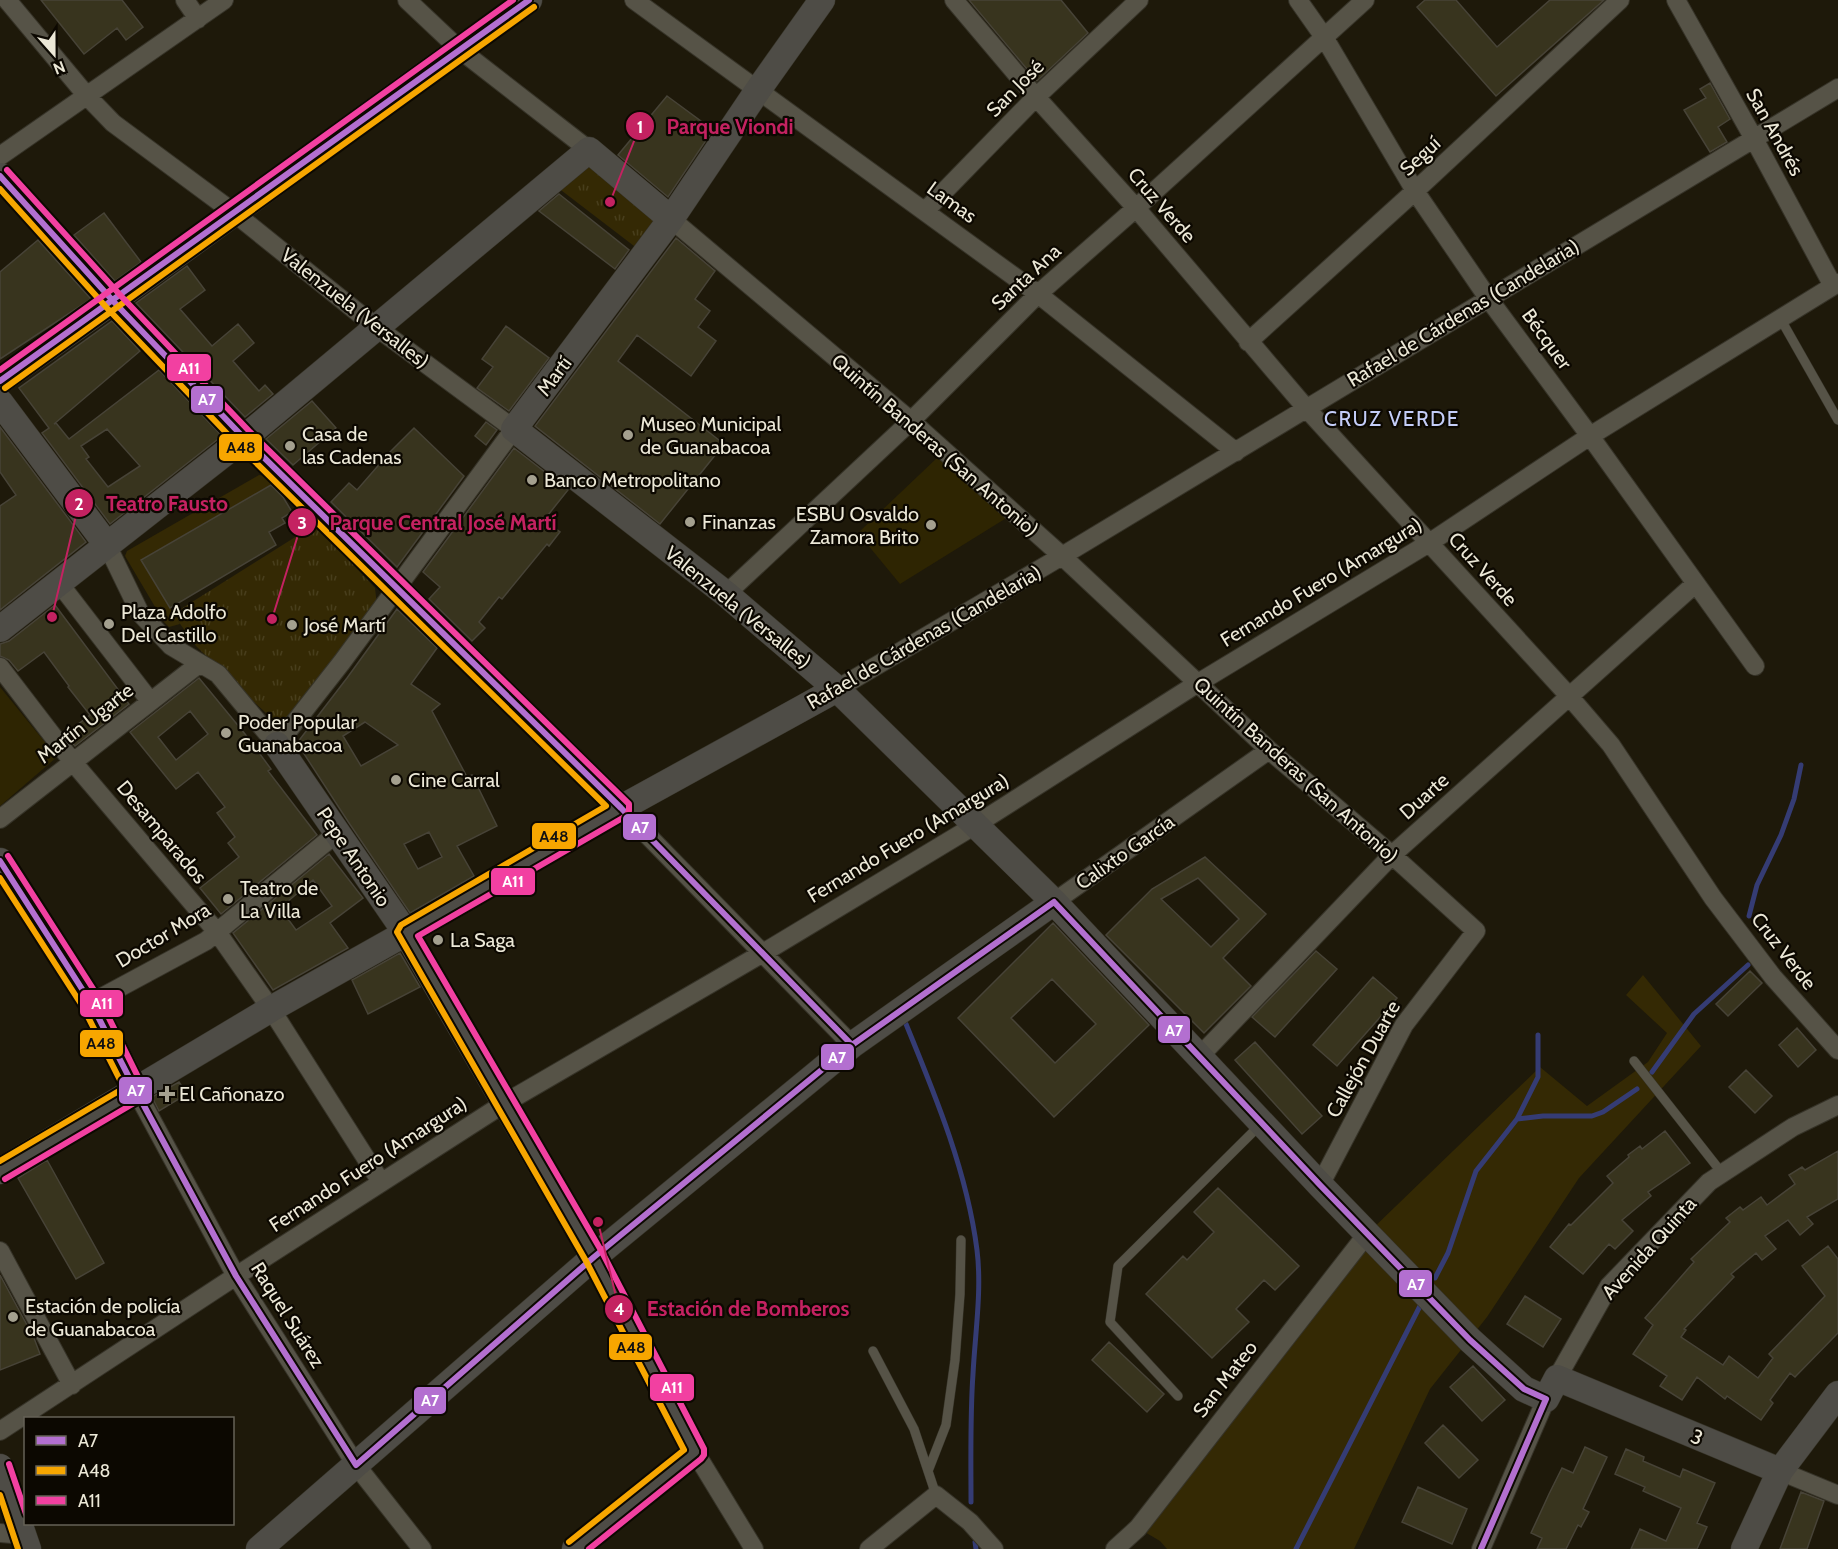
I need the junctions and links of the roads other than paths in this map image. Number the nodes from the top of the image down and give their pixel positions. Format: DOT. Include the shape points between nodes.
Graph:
graph roads {
  1 [pos="7,0"];
  2 [pos="185,0"];
  3 [pos="224,0"];
  4 [pos="407,0"];
  5 [pos="529,0"];
  6 [pos="634,0"];
  7 [pos="822,0"];
  8 [pos="954,0"];
  9 [pos="1139,0"];
  10 [pos="1298,0"];
  11 [pos="1365,0"];
  12 [pos="1620,0"];
  13 [pos="1676,0"];
  14 [pos="198,19"];
  15 [pos="1324,37"];
  16 [pos="459,49"];
  17 [pos="1838,88"];
  18 [pos="758,90"];
  19 [pos="87,96"];
  20 [pos="1036,97"];
  21 [pos="1753,137"];
  22 [pos="589,150"];
  23 [pos="0,156"];
  24 [pos="0,176"];
  25 [pos="1415,191"];
  26 [pos="1136,208"];
  27 [pos="926,210"];
  28 [pos="233,212"];
  29 [pos="671,219"];
  30 [pos="1835,284"];
  31 [pos="1038,294"];
  32 [pos="1488,298"];
  33 [pos="114,302"];
  34 [pos="1780,318"];
  35 [pos="376,327"];
  36 [pos="1248,342"];
  37 [pos="0,381"];
  38 [pos="0,402"];
  39 [pos="1306,408"];
  40 [pos="1838,420"];
  41 [pos="911,421"];
  42 [pos="514,429"];
  43 [pos="1590,436"];
  44 [pos="244,438"];
  45 [pos="1236,452"];
  46 [pos="1429,543"];
  47 [pos="107,545"];
  48 [pos="1062,556"];
  49 [pos="59,583"];
  50 [pos="1695,584"];
  51 [pos="397,588"];
  52 [pos="726,594"];
  53 [pos="0,629"];
  54 [pos="199,664"];
  55 [pos="1755,666"];
  56 [pos="0,668"];
  57 [pos="1198,683"];
  58 [pos="837,689"];
  59 [pos="1569,696"];
  60 [pos="150,700"];
  61 [pos="278,745"];
  62 [pos="1269,750"];
  63 [pos="72,762"];
  64 [pos="621,808"];
  65 [pos="0,819"];
  66 [pos="977,824"];
  67 [pos="337,833"];
  68 [pos="1392,855"];
  69 [pos="0,861"];
  70 [pos="1054,902"];
  71 [pos="1476,931"];
  72 [pos="217,932"];
  73 [pos="406,933"];
  74 [pos="763,953"];
  75 [pos="91,1003"];
  76 [pos="270,1009"];
  77 [pos="852,1045"];
  78 [pos="1838,1050"];
  79 [pos="1199,1057"];
  80 [pos="1634,1061"];
  81 [pos="136,1091"];
  82 [pos="505,1103"];
  83 [pos="1838,1105"];
  84 [pos="1262,1123"];
  85 [pos="0,1171"];
  86 [pos="1722,1173"];
  87 [pos="381,1182"];
  88 [pos="1320,1185"];
  89 [pos="1367,1234"];
  90 [pos="961,1240"];
  91 [pos="0,1251"];
  92 [pos="594,1257"];
  93 [pos="4,1270"];
  94 [pos="236,1276"];
  95 [pos="873,1352"];
  96 [pos="72,1385"];
  97 [pos="1551,1388"];
  98 [pos="1838,1394"];
  99 [pos="1178,1396"];
  100 [pos="0,1431"];
  101 [pos="695,1452"];
  102 [pos="356,1465"];
  103 [pos="0,1467"];
  104 [pos="928,1471"];
  105 [pos="1780,1471"];
  106 [pos="936,1495"];
  107 [pos="1838,1495"];
  108 [pos="17,1539"];
  109 [pos="258,1549"];
  110 [pos="422,1549"];
  111 [pos="575,1549"];
  112 [pos="754,1549"];
  113 [pos="869,1549"];
  114 [pos="994,1549"];
  115 [pos="1115,1549"];
  116 [pos="1481,1549"];
  117 [pos="1744,1549"];
  1 -- 19 [label="street, Valenzuela (Versalles)"];
  2 -- 14 [label="street"];
  3 -- 14 [label="street"];
  4 -- 16 [label="street, Quintín Banderas (San Antonio)"];
  5 -- 16 [label="street"];
  6 -- 18 [label="street, Lamas"];
  7 -- 18 [label="street, Martí"];
  8 -- 20 [label="street, Cruz Verde"];
  9 -- 20 [label="street, San José"];
  10 -- 15 [label="street, Bécquer"];
  11 -- 15 [label="street, Santa Ana"];
  12 -- 25 [label="street, Seguí"];
  13 -- 21 [label="street, San Andrés"];
  14 -- 19 [label="street"];
  15 -- 25 [label="street, Bécquer"];
  15 -- 26 [label="street, Santa Ana"];
  16 -- 22 [label="street, Quintín Banderas (San Antonio)"];
  16 -- 28 [label="street"];
  17 -- 21 [label="street, Rafael de Cárdenas (Candelaria)"];
  18 -- 27 [label="street, Lamas"];
  18 -- 29 [label="street, Martí"];
  19 -- 23 [label="street"];
  19 -- 28 [label="street, Valenzuela (Versalles)" via="113,123"];
  20 -- 26 [label="street, Cruz Verde"];
  20 -- 27 [label="street, San José"];
  21 -- 30 [label="street, San Andrés"];
  21 -- 32 [label="street, Rafael de Cárdenas (Candelaria)"];
  22 -- 29 [label="street, Quintín Banderas (San Antonio)"];
  22 -- 35 [label="street"];
  24 -- 33 [label="street"];
  25 -- 32 [label="street, Bécquer"];
  25 -- 36 [label="street, Seguí"];
  26 -- 31 [label="street, Santa Ana"];
  26 -- 36 [label="street, Cruz Verde"];
  27 -- 31 [label="street, Lamas"];
  28 -- 33 [label="street"];
  28 -- 35 [label="street, Valenzuela (Versalles)"];
  29 -- 41 [label="street, Quintín Banderas (San Antonio)"];
  29 -- 42 [label="street, Martí"];
  30 -- 34 [label="street, Fernando Fuero (Amargura)"];
  31 -- 41 [label="street, Santa Ana"];
  31 -- 45 [label="street, Lamas"];
  32 -- 39 [label="street, Rafael de Cárdenas (Candelaria)"];
  32 -- 43 [label="street, Bécquer"];
  33 -- 37 [label="street"];
  33 -- 44 [label="street"];
  34 -- 40 [label="lane"];
  34 -- 43 [label="street, Fernando Fuero (Amargura)"];
  35 -- 42 [label="street, Valenzuela (Versalles)"];
  35 -- 44 [label="street"];
  36 -- 39 [label="street, Cruz Verde"];
  38 -- 47 [label="street, Pepe Antonio"];
  39 -- 45 [label="street, Rafael de Cárdenas (Candelaria)"];
  39 -- 46 [label="street, Cruz Verde"];
  41 -- 48 [label="street, Quintín Banderas (San Antonio)"];
  41 -- 52 [label="street, Santa Ana"];
  42 -- 51 [label="street, Martí"];
  42 -- 52 [label="street, Valenzuela (Versalles)"];
  43 -- 46 [label="street, Fernando Fuero (Amargura)"];
  43 -- 50 [label="street, Bécquer"];
  44 -- 47 [label="street"];
  44 -- 51 [label="street"];
  45 -- 48 [label="street, Rafael de Cárdenas (Candelaria)"];
  46 -- 57 [label="street, Fernando Fuero (Amargura)"];
  46 -- 59 [label="street, Cruz Verde"];
  47 -- 49 [label="street"];
  47 -- 54 [label="street, Pepe Antonio" via="140,613 171,646"];
  48 -- 57 [label="street, Quintín Banderas (San Antonio)"];
  48 -- 58 [label="street, Rafael de Cárdenas (Candelaria)"];
  49 -- 53 [label="street"];
  49 -- 60 [label="street"];
  50 -- 55 [label="street, Bécquer"];
  50 -- 59 [label="street, Duarte"];
  51 -- 61 [label="street, Martí"];
  51 -- 64 [label="street"];
  52 -- 58 [label="street, Valenzuela (Versalles)"];
  54 -- 60 [label="street, Martín Ugarte"];
  54 -- 61 [label="street, Pepe Antonio" via="218,674"];
  56 -- 63 [label="street, Desamparados"];
  57 -- 62 [label="street, Quintín Banderas (San Antonio)"];
  57 -- 66 [label="street, Fernando Fuero (Amargura)"];
  58 -- 64 [label="street, Rafael de Cárdenas (Candelaria)"];
  58 -- 66 [label="street, Valenzuela (Versalles)"];
  59 -- 68 [label="street, Duarte"];
  59 -- 78 [label="street, Cruz Verde" via="1611,745 1713,898 1773,977"];
  60 -- 63 [label="street, Martín Ugarte"];
  61 -- 67 [label="street, Pepe Antonio"];
  62 -- 68 [label="street, Quintín Banderas (San Antonio)"];
  62 -- 70 [label="street, Calixto García"];
  63 -- 65 [label="street, Martín Ugarte"];
  63 -- 72 [label="street, Desamparados"];
  64 -- 73 [label="street, Rafael de Cárdenas (Candelaria)"];
  64 -- 74 [label="street"];
  66 -- 70 [label="street, Valenzuela (Versalles)"];
  66 -- 74 [label="street, Fernando Fuero (Amargura)"];
  67 -- 72 [label="street, Doctor Mora"];
  67 -- 73 [label="street, Pepe Antonio"];
  68 -- 71 [label="street, Quintín Banderas (San Antonio)"];
  68 -- 79 [label="street, Duarte"];
  69 -- 75 [label="street"];
  70 -- 77 [label="street, Calixto García"];
  70 -- 79 [label="street, Valenzuela (Versalles)"];
  71 -- 88 [label="street, Callejón Duarte" via="1404,1025"];
  72 -- 75 [label="street, Doctor Mora"];
  72 -- 76 [label="street, Desamparados"];
  73 -- 76 [label="street, Rafael de Cárdenas (Candelaria)"];
  73 -- 82 [label="street, Pepe Antonio"];
  74 -- 77 [label="street"];
  74 -- 82 [label="street, Fernando Fuero (Amargura)"];
  75 -- 81 [label="street"];
  76 -- 81 [label="street, Rafael de Cárdenas (Candelaria)"];
  76 -- 87 [label="street, Desamparados"];
  77 -- 92 [label="street, Calixto García"];
  79 -- 84 [label="street, Valenzuela (Versalles)"];
  80 -- 86 [label="lane"];
  81 -- 85 [label="street, Rafael de Cárdenas (Candelaria)"];
  81 -- 94 [label="street, Raquel Suárez"];
  82 -- 87 [label="street, Fernando Fuero (Amargura)"];
  82 -- 92 [label="street, Pepe Antonio"];
  83 -- 86 [label="street, Avenida Quinta" via="1793,1127"];
  84 -- 88 [label="street, Valenzuela (Versalles)"];
  84 -- 99 [label="lane" via="1118,1266 1110,1322"];
  86 -- 97 [label="street, Avenida Quinta" via="1609,1286"];
  87 -- 94 [label="street, Fernando Fuero (Amargura)"];
  88 -- 89 [label="street, Valenzuela (Versalles)"];
  89 -- 97 [label="street, Valenzuela (Versalles)" via="1524,1389"];
  89 -- 115 [label="street, San Mateo" via="1138,1528"];
  90 -- 104 [label="lane" via="955,1360 946,1425"];
  91 -- 93 [label="street"];
  92 -- 101 [label="street, Pepe Antonio"];
  92 -- 102 [label="street, Calixto García"];
  93 -- 96 [label="street"];
  94 -- 96 [label="street, Fernando Fuero (Amargura)"];
  94 -- 102 [label="street, Raquel Suárez"];
  95 -- 104 [label="lane" via="914,1429"];
  96 -- 100 [label="street, Fernando Fuero (Amargura)"];
  97 -- 105 [label="street, 3"];
  97 -- 116 [label="street, Avenida Quinta"];
  98 -- 105 [label="street"];
  101 -- 111 [label="street"];
  101 -- 112 [label="street, Pepe Antonio"];
  102 -- 109 [label="street, Calixto García"];
  102 -- 110 [label="street, Raquel Suárez"];
  103 -- 108 [label="street"];
  104 -- 106 [label="lane"];
  105 -- 107 [label="street, 3"];
  105 -- 117 [label="street"];
  106 -- 113 [label="street"];
  106 -- 114 [label="street" via="970,1522"];
}
